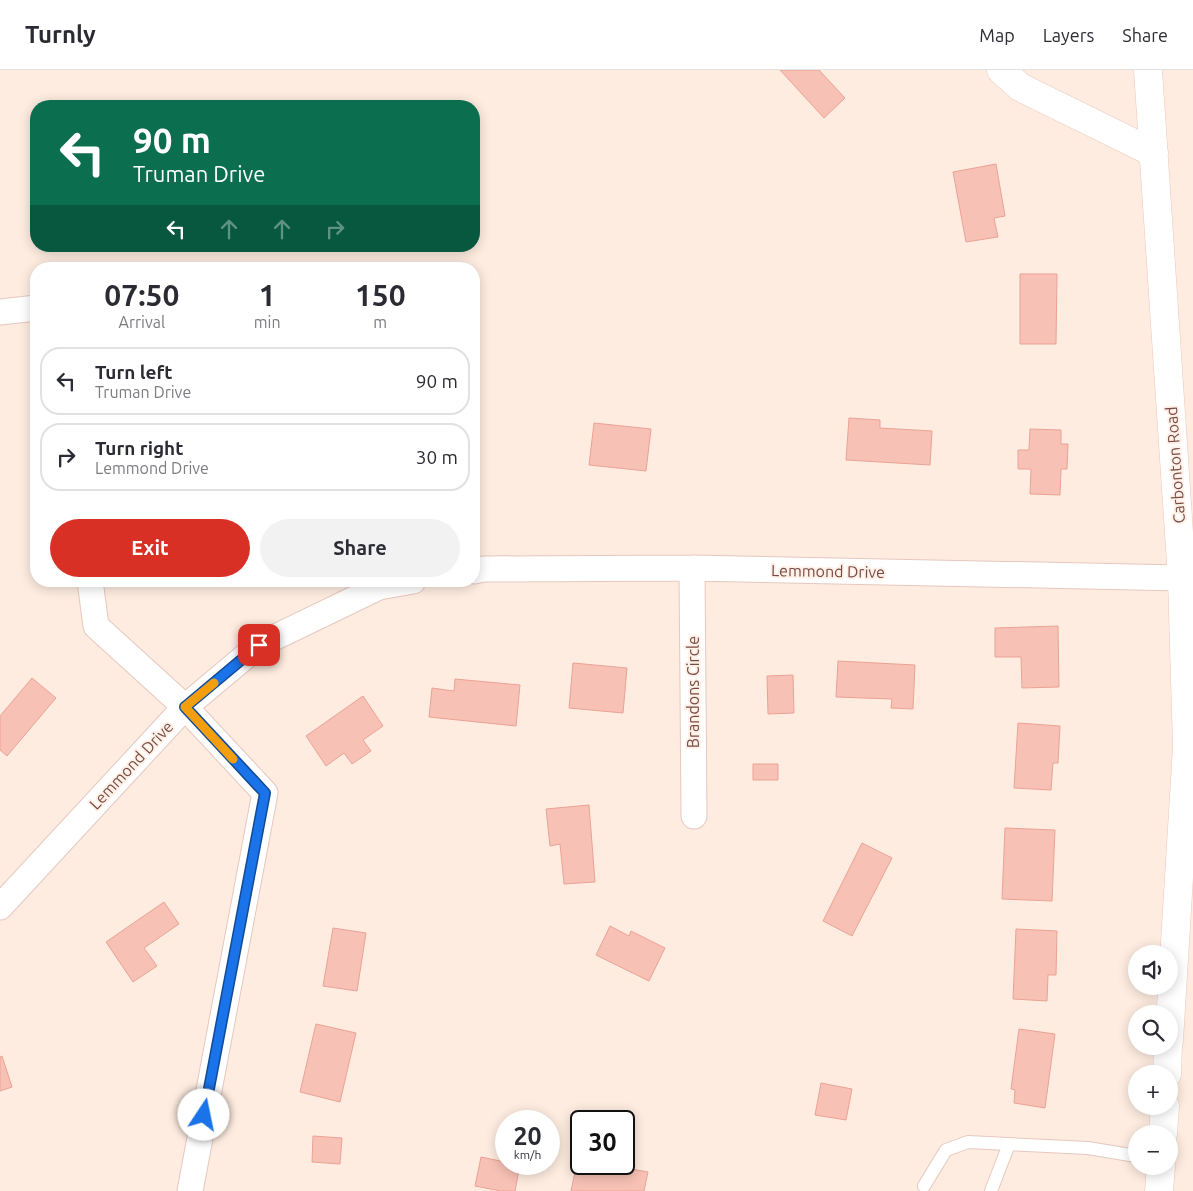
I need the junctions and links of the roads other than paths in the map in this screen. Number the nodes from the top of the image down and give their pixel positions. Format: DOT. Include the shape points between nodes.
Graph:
graph roads {
  1 [pos="1001,70"];
  2 [pos="1148,70"];
  3 [pos="1154,153"];
  4 [pos="30,309"];
  5 [pos="0,312"];
  6 [pos="692,568"];
  7 [pos="480,570"];
  8 [pos="1182,578"];
  9 [pos="91,587"];
  10 [pos="379,587"];
  11 [pos="185,707"];
  12 [pos="1190,747"];
  13 [pos="694,816"];
  14 [pos="0,907"];
  15 [pos="1172,1005"];
  16 [pos="1009,1144"];
  17 [pos="1128,1155"];
  18 [pos="1161,1175"];
  19 [pos="924,1186"];
  20 [pos="190,1191"];
  21 [pos="991,1191"];
  22 [pos="1160,1191"];
  1 -- 3 [label="street" via="1020,87"];
  2 -- 3 [label="street, Carbonton Road"];
  3 -- 8 [label="street, Carbonton Road"];
  4 -- 5 [label="street"];
  6 -- 7 [label="street, Lemmond Drive"];
  6 -- 8 [label="street, Lemmond Drive"];
  6 -- 13 [label="street, Brandons Circle"];
  8 -- 12 [label="street, Carbonton Road"];
  9 -- 11 [label="street" via="96,626"];
  10 -- 11 [label="street, Lemmond Drive" via="259,645"];
  11 -- 14 [label="street, Lemmond Drive"];
  11 -- 20 [label="street" via="265,793"];
  12 -- 15 [label="street, Carbonton Road"];
  16 -- 17 [label="lane" via="1088,1148"];
  16 -- 19 [label="lane" via="968,1142 946,1150"];
  16 -- 21 [label="lane"];
  18 -- 22 [label="street"];
}
